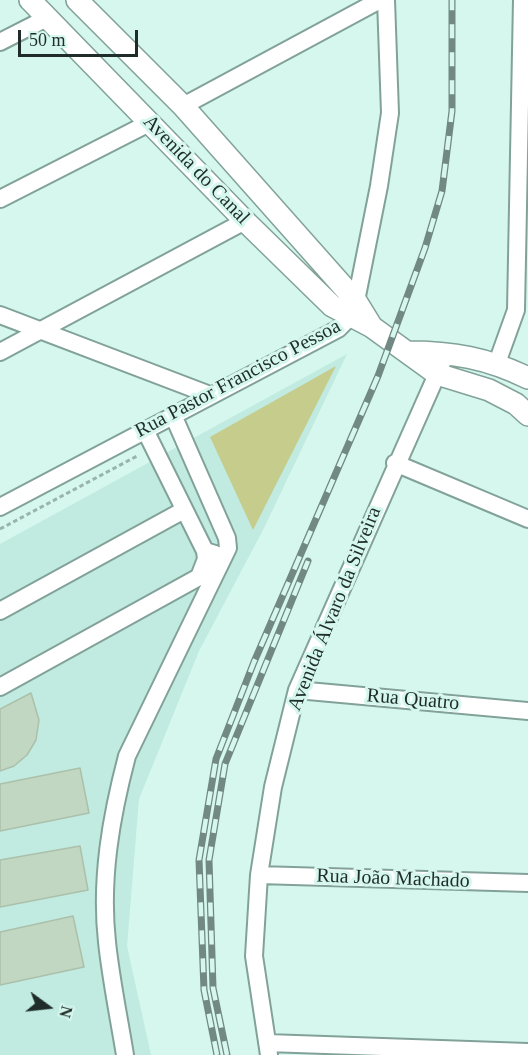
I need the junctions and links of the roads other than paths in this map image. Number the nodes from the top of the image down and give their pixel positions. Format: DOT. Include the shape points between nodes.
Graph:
graph roads {
  1 [pos="30,0"];
  2 [pos="380,0"];
  3 [pos="386,0"];
  4 [pos="522,0"];
  5 [pos="80,1"];
  6 [pos="48,18"];
  7 [pos="0,42"];
  8 [pos="525,66"];
  9 [pos="183,106"];
  10 [pos="149,123"];
  11 [pos="524,128"];
  12 [pos="0,199"];
  13 [pos="246,222"];
  14 [pos="353,309"];
  15 [pos="0,315"];
  16 [pos="40,330"];
  17 [pos="0,352"];
  18 [pos="407,352"];
  19 [pos="446,352"];
  20 [pos="497,363"];
  21 [pos="437,374"];
  22 [pos="528,378"];
  23 [pos="210,395"];
  24 [pos="173,415"];
  25 [pos="528,415"];
  26 [pos="145,430"];
  27 [pos="395,463"];
  28 [pos="0,507"];
  29 [pos="184,510"];
  30 [pos="528,519"];
  31 [pos="205,552"];
  32 [pos="226,556"];
  33 [pos="0,611"];
  34 [pos="0,687"];
  35 [pos="297,690"];
  36 [pos="528,711"];
  37 [pos="259,875"];
  38 [pos="528,883"];
  39 [pos="268,1049"];
  40 [pos="528,1052"];
  41 [pos="125,1055"];
  1 -- 6 [label="main road, Avenida do Canal"];
  2 -- 9 [label="street"];
  3 -- 14 [label="street, Rua Pastor Francisco Pessoa" via="390,113"];
  4 -- 8 [label="street"];
  5 -- 9 [label="main road, Avenida do Canal"];
  6 -- 7 [label="street"];
  6 -- 10 [label="main road, Avenida do Canal"];
  8 -- 11 [label="street"];
  9 -- 14 [label="main road, Avenida do Canal"];
  10 -- 12 [label="street"];
  10 -- 13 [label="main road, Avenida do Canal"];
  11 -- 20 [label="street" via="516,310"];
  13 -- 14 [label="main road, Avenida do Canal" via="332,306"];
  13 -- 16 [label="street"];
  14 -- 18 [label="main road, Avenida do Canal"];
  14 -- 23 [label="street, Rua Pastor Francisco Pessoa" via="339,329"];
  15 -- 16 [label="street"];
  16 -- 17 [label="street"];
  16 -- 23 [label="street"];
  18 -- 19 [label="main road"];
  18 -- 21 [label="main road, Avenida do Canal"];
  19 -- 20 [label="main road"];
  19 -- 21 [label="street, Avenida Álvaro da Silveira"];
  20 -- 22 [label="main road"];
  21 -- 25 [label="main road, Avenida do Canal" via="489,390"];
  21 -- 27 [label="street, Avenida Álvaro da Silveira"];
  23 -- 24 [label="street, Rua Pastor Francisco Pessoa"];
  24 -- 26 [label="street, Rua Pastor Francisco Pessoa"];
  24 -- 32 [label="street" via="227,538"];
  26 -- 28 [label="street, Rua Pastor Francisco Pessoa"];
  26 -- 29 [label="street"];
  27 -- 30 [label="street"];
  27 -- 35 [label="street, Avenida Álvaro da Silveira"];
  29 -- 31 [label="street"];
  29 -- 33 [label="street"];
  31 -- 32 [label="street"];
  31 -- 34 [label="street" via="199,576"];
  32 -- 41 [label="street" via="127,756 118,790 105,890 107,942"];
  35 -- 36 [label="street, Rua Quatro"];
  35 -- 37 [label="street, Avenida Álvaro da Silveira" via="273,787"];
  37 -- 38 [label="street, Rua João Machado"];
  37 -- 39 [label="street, Avenida Álvaro da Silveira" via="254,956"];
  39 -- 40 [label="street"];
}
